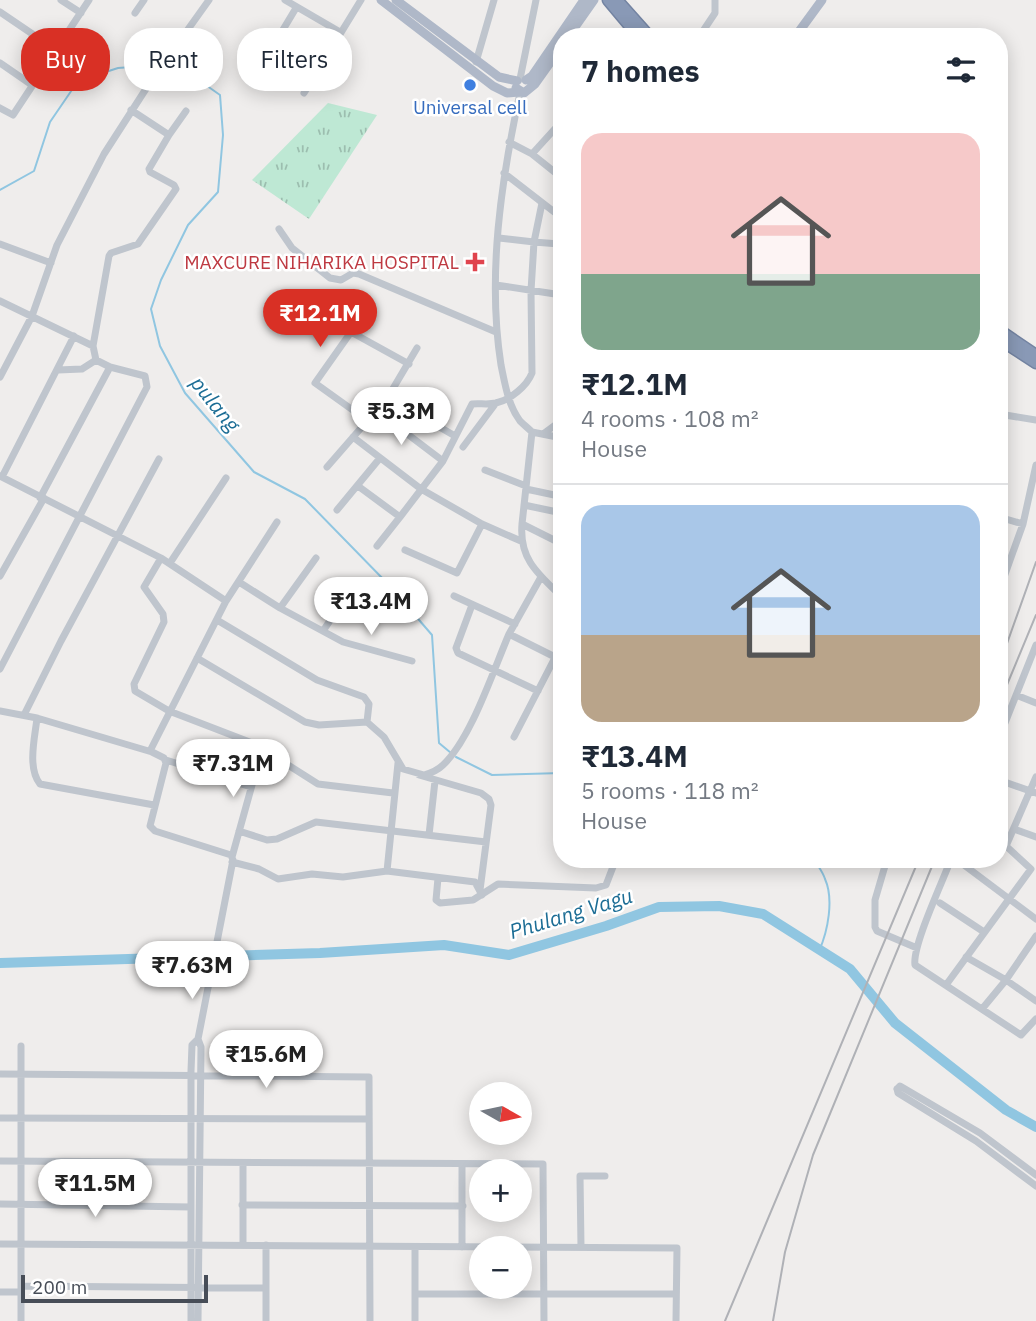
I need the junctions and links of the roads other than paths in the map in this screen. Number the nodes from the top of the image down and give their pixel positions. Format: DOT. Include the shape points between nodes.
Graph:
graph roads {
  1 [pos="61,0"];
  2 [pos="89,0"];
  3 [pos="144,0"];
  4 [pos="209,0"];
  5 [pos="285,0"];
  6 [pos="361,0"];
  7 [pos="381,0"];
  8 [pos="396,0"];
  9 [pos="494,0"];
  10 [pos="536,0"];
  11 [pos="583,0"];
  12 [pos="594,0"];
  13 [pos="608,0"];
  14 [pos="617,0"];
  15 [pos="715,0"];
  16 [pos="824,1"];
  17 [pos="296,8"];
  18 [pos="0,12"];
  19 [pos="80,13"];
  20 [pos="135,13"];
  21 [pos="24,28"];
  22 [pos="70,28"];
  23 [pos="284,28"];
  24 [pos="333,28"];
  25 [pos="343,28"];
  26 [pos="564,28"];
  27 [pos="574,28"];
  28 [pos="631,28"];
  29 [pos="642,28"];
  30 [pos="705,28"];
  31 [pos="802,28"];
  32 [pos="808,28"];
  33 [pos="553,45"];
  34 [pos="553,59"];
  35 [pos="476,62"];
  36 [pos="0,63"];
  37 [pos="21,77"];
  38 [pos="522,85"];
  39 [pos="28,91"];
  40 [pos="0,108"];
  41 [pos="131,110"];
  42 [pos="186,111"];
  43 [pos="553,133"];
  44 [pos="169,135"];
  45 [pos="509,142"];
  46 [pos="532,154"];
  47 [pos="553,171"];
  48 [pos="504,173"];
  49 [pos="542,203"];
  50 [pos="553,211"];
  51 [pos="279,229"];
  52 [pos="499,237"];
  53 [pos="534,242"];
  54 [pos="0,244"];
  55 [pos="553,244"];
  56 [pos="51,263"];
  57 [pos="496,285"];
  58 [pos="531,290"];
  59 [pos="553,292"];
  60 [pos="0,300"];
  61 [pos="32,316"];
  62 [pos="496,332"];
  63 [pos="74,336"];
  64 [pos="1008,336"];
  65 [pos="1008,345"];
  66 [pos="93,346"];
  67 [pos="417,348"];
  68 [pos="1036,355"];
  69 [pos="96,360"];
  70 [pos="1036,363"];
  71 [pos="409,364"];
  72 [pos="110,367"];
  73 [pos="58,370"];
  74 [pos="0,377"];
  75 [pos="388,397"];
  76 [pos="509,397"];
  77 [pos="496,403"];
  78 [pos="377,411"];
  79 [pos="1008,415"];
  80 [pos="1036,420"];
  81 [pos="368,421"];
  82 [pos="553,426"];
  83 [pos="532,432"];
  84 [pos="542,434"];
  85 [pos="455,436"];
  86 [pos="553,437"];
  87 [pos="353,438"];
  88 [pos="463,447"];
  89 [pos="380,458"];
  90 [pos="159,459"];
  91 [pos="443,461"];
  92 [pos="1036,465"];
  93 [pos="327,467"];
  94 [pos="485,470"];
  95 [pos="1,477"];
  96 [pos="226,478"];
  97 [pos="358,485"];
  98 [pos="526,488"];
  99 [pos="421,489"];
  100 [pos="553,495"];
  101 [pos="42,498"];
  102 [pos="524,505"];
  103 [pos="337,510"];
  104 [pos="553,511"];
  105 [pos="80,517"];
  106 [pos="400,517"];
  107 [pos="1008,520"];
  108 [pos="278,522"];
  109 [pos="482,524"];
  110 [pos="523,524"];
  111 [pos="1023,524"];
  112 [pos="118,535"];
  113 [pos="553,539"];
  114 [pos="521,541"];
  115 [pos="377,546"];
  116 [pos="405,550"];
  117 [pos="160,558"];
  118 [pos="316,558"];
  119 [pos="1008,562"];
  120 [pos="170,563"];
  121 [pos="0,576"];
  122 [pos="541,577"];
  123 [pos="239,582"];
  124 [pos="354,585"];
  125 [pos="553,588"];
  126 [pos="453,596"];
  127 [pos="226,601"];
  128 [pos="471,605"];
  129 [pos="281,608"];
  130 [pos="216,620"];
  131 [pos="515,624"];
  132 [pos="323,631"];
  133 [pos="509,635"];
  134 [pos="1036,645"];
  135 [pos="553,655"];
  136 [pos="197,659"];
  137 [pos="412,661"];
  138 [pos="553,666"];
  139 [pos="0,669"];
  140 [pos="494,670"];
  141 [pos="538,691"];
  142 [pos="1016,695"];
  143 [pos="1036,703"];
  144 [pos="0,711"];
  145 [pos="169,711"];
  146 [pos="24,715"];
  147 [pos="1008,715"];
  148 [pos="37,718"];
  149 [pos="367,722"];
  150 [pos="514,737"];
  151 [pos="262,748"];
  152 [pos="152,752"];
  153 [pos="166,760"];
  154 [pos="398,763"];
  155 [pos="419,775"];
  156 [pos="1036,777"];
  157 [pos="435,781"];
  158 [pos="1008,783"];
  159 [pos="251,787"];
  160 [pos="1033,792"];
  161 [pos="393,793"];
  162 [pos="154,805"];
  163 [pos="1014,829"];
  164 [pos="239,831"];
  165 [pos="389,831"];
  166 [pos="429,835"];
  167 [pos="1008,837"];
  168 [pos="1036,837"];
  169 [pos="486,842"];
  170 [pos="1008,848"];
  171 [pos="232,859"];
  172 [pos="613,868"];
  173 [pos="884,868"];
  174 [pos="949,868"];
  175 [pos="966,868"];
  176 [pos="1034,868"];
  177 [pos="387,871"];
  178 [pos="438,878"];
  179 [pos="481,892"];
  180 [pos="1009,899"];
  181 [pos="940,903"];
  182 [pos="1036,919"];
  183 [pos="984,932"];
  184 [pos="1036,936"];
  185 [pos="917,948"];
  186 [pos="966,957"];
  187 [pos="1006,980"];
  188 [pos="946,985"];
  189 [pos="1036,1001"];
  190 [pos="982,1009"];
  191 [pos="1036,1019"];
  192 [pos="21,1045"];
  193 [pos="0,1074"];
  194 [pos="22,1074"];
  195 [pos="195,1076"];
  196 [pos="0,1118"];
  197 [pos="21,1118"];
  198 [pos="195,1119"];
  199 [pos="369,1119"];
  200 [pos="0,1161"];
  201 [pos="21,1162"];
  202 [pos="195,1162"];
  203 [pos="243,1163"];
  204 [pos="371,1163"];
  205 [pos="462,1164"];
  206 [pos="1036,1175"];
  207 [pos="606,1176"];
  208 [pos="1036,1186"];
  209 [pos="0,1204"];
  210 [pos="20,1205"];
  211 [pos="242,1205"];
  212 [pos="463,1206"];
  213 [pos="191,1207"];
  214 [pos="370,1207"];
  215 [pos="0,1244"];
  216 [pos="22,1244"];
  217 [pos="194,1245"];
  218 [pos="243,1245"];
  219 [pos="266,1245"];
  220 [pos="369,1246"];
  221 [pos="415,1247"];
  222 [pos="463,1247"];
  223 [pos="544,1247"];
  224 [pos="580,1247"];
  225 [pos="194,1288"];
  226 [pos="21,1289"];
  227 [pos="265,1289"];
  228 [pos="0,1292"];
  229 [pos="415,1294"];
  230 [pos="544,1294"];
  231 [pos="676,1294"];
  232 [pos="21,1321"];
  233 [pos="191,1321"];
  234 [pos="198,1321"];
  235 [pos="266,1321"];
  236 [pos="370,1321"];
  237 [pos="415,1321"];
  238 [pos="544,1321"];
  239 [pos="676,1321"];
  1 -- 19 [label="street"];
  2 -- 19 [label="street"];
  3 -- 20 [label="street"];
  4 -- 41 [label="street"];
  5 -- 17 [label="street"];
  6 -- 25 [label="street"];
  7 -- 38 [label="main road" via="493,86 507,93"];
  8 -- 35 [label="main road"];
  9 -- 35 [label="street"];
  10 -- 38 [label="street"];
  11 -- 26 [label="main road"];
  12 -- 27 [label="main road"];
  13 -- 28 [label="highway"];
  14 -- 29 [label="highway"];
  15 -- 30 [label="street" via="714,16"];
  16 -- 31 [label="main road"];
  16 -- 32 [label="main road"];
  17 -- 23 [label="street"];
  17 -- 24 [label="street"];
  18 -- 21 [label="street"];
  19 -- 22 [label="street"];
  33 -- 38 [label="main road"];
  34 -- 38 [label="main road" via="535,84"];
  35 -- 38 [label="main road"];
  36 -- 37 [label="street"];
  38 -- 45 [label="street"];
  39 -- 40 [label="street" via="13,115"];
  41 -- 44 [label="street"];
  41 -- 56 [label="street" via="104,154"];
  42 -- 44 [label="street"];
  43 -- 46 [label="street"];
  44 -- 66 [label="street" via="149,169 176,189 138,244 109,256"];
  45 -- 46 [label="street"];
  45 -- 48 [label="street"];
  46 -- 47 [label="street"];
  48 -- 49 [label="street"];
  48 -- 52 [label="street"];
  49 -- 50 [label="street"];
  49 -- 53 [label="street"];
  51 -- 62 [label="street" via="292,248 330,278 359,274"];
  52 -- 53 [label="street"];
  52 -- 57 [label="street"];
  53 -- 55 [label="street"];
  53 -- 58 [label="street"];
  54 -- 56 [label="street"];
  56 -- 61 [label="street"];
  57 -- 58 [label="street"];
  57 -- 62 [label="street"];
  58 -- 59 [label="street"];
  58 -- 76 [label="street" via="532,373"];
  60 -- 61 [label="street"];
  61 -- 63 [label="street"];
  61 -- 74 [label="street"];
  62 -- 76 [label="street"];
  63 -- 66 [label="street"];
  63 -- 73 [label="street"];
  64 -- 68 [label="highway"];
  65 -- 70 [label="highway"];
  66 -- 69 [label="street"];
  67 -- 71 [label="street"];
  69 -- 72 [label="street"];
  69 -- 73 [label="street" via="82,369"];
  71 -- 75 [label="street"];
  71 -- 81 [label="street" via="353,333 333,355 315,383"];
  72 -- 101 [label="street"];
  72 -- 105 [label="street" via="145,376 147,387"];
  73 -- 95 [label="street"];
  75 -- 78 [label="street"];
  75 -- 85 [label="street"];
  76 -- 77 [label="street"];
  76 -- 83 [label="street"];
  77 -- 85 [label="street" via="472,404"];
  77 -- 88 [label="street"];
  78 -- 81 [label="street"];
  78 -- 91 [label="street"];
  79 -- 80 [label="street"];
  81 -- 87 [label="street"];
  82 -- 84 [label="street"];
  83 -- 84 [label="street"];
  83 -- 98 [label="street"];
  84 -- 86 [label="street"];
  85 -- 91 [label="street"];
  87 -- 89 [label="street"];
  87 -- 93 [label="street"];
  89 -- 97 [label="street"];
  89 -- 99 [label="street"];
  90 -- 112 [label="street"];
  91 -- 99 [label="street"];
  92 -- 111 [label="street"];
  94 -- 98 [label="street"];
  95 -- 101 [label="street"];
  96 -- 120 [label="street"];
  97 -- 103 [label="street"];
  97 -- 106 [label="street"];
  98 -- 100 [label="street"];
  98 -- 102 [label="street"];
  99 -- 106 [label="street"];
  99 -- 109 [label="street"];
  101 -- 105 [label="street"];
  101 -- 121 [label="street"];
  102 -- 104 [label="street"];
  102 -- 110 [label="street"];
  105 -- 112 [label="street"];
  105 -- 139 [label="street"];
  106 -- 115 [label="street"];
  107 -- 111 [label="street"];
  108 -- 123 [label="street"];
  109 -- 114 [label="street"];
  109 -- 116 [label="street" via="457,573"];
  110 -- 113 [label="street"];
  110 -- 114 [label="street"];
  111 -- 119 [label="street"];
  112 -- 117 [label="street"];
  112 -- 146 [label="street"];
  114 -- 122 [label="street"];
  117 -- 120 [label="street"];
  117 -- 145 [label="street" via="144,587 164,622 134,687"];
  118 -- 129 [label="street"];
  120 -- 127 [label="street"];
  122 -- 125 [label="street"];
  122 -- 131 [label="street"];
  123 -- 127 [label="street"];
  123 -- 129 [label="street"];
  124 -- 132 [label="street"];
  126 -- 128 [label="street"];
  127 -- 130 [label="street"];
  128 -- 131 [label="street"];
  128 -- 140 [label="street" via="457,651"];
  129 -- 132 [label="street"];
  130 -- 136 [label="street"];
  130 -- 149 [label="street" via="317,680 364,697 369,704"];
  131 -- 133 [label="street"];
  132 -- 137 [label="street" via="357,647"];
  133 -- 135 [label="street"];
  133 -- 140 [label="street"];
  134 -- 142 [label="street"];
  136 -- 145 [label="street"];
  136 -- 149 [label="street" via="305,722"];
  138 -- 141 [label="street"];
  140 -- 141 [label="street"];
  140 -- 155 [label="street" via="448,760 433,772"];
  141 -- 150 [label="street"];
  142 -- 143 [label="street"];
  142 -- 147 [label="street"];
  144 -- 146 [label="street"];
  145 -- 151 [label="street"];
  145 -- 152 [label="street"];
  146 -- 148 [label="street"];
  148 -- 152 [label="street"];
  148 -- 162 [label="street" via="34,758 40,784"];
  149 -- 154 [label="street" via="384,737"];
  151 -- 159 [label="street"];
  151 -- 161 [label="street" via="318,784"];
  152 -- 153 [label="street"];
  153 -- 159 [label="street"];
  153 -- 162 [label="street"];
  154 -- 155 [label="street"];
  154 -- 161 [label="street"];
  155 -- 157 [label="street"];
  156 -- 160 [label="street"];
  157 -- 166 [label="street"];
  157 -- 169 [label="street" via="489,799"];
  158 -- 160 [label="street"];
  159 -- 164 [label="street"];
  160 -- 163 [label="street"];
  161 -- 165 [label="street"];
  162 -- 171 [label="street" via="152,829"];
  163 -- 167 [label="street"];
  163 -- 168 [label="street"];
  164 -- 165 [label="street" via="277,839 316,822"];
  164 -- 171 [label="street"];
  165 -- 166 [label="street"];
  165 -- 177 [label="street"];
  166 -- 169 [label="street"];
  169 -- 179 [label="street"];
  170 -- 176 [label="street"];
  171 -- 177 [label="street" via="278,879"];
  171 -- 195 [label="street" via="214,968 198,1039 192,1045"];
  172 -- 179 [label="street" via="602,888 498,884"];
  173 -- 185 [label="street" via="875,900 875,928"];
  174 -- 185 [label="street"];
  175 -- 180 [label="street"];
  176 -- 180 [label="street"];
  177 -- 178 [label="street"];
  178 -- 179 [label="street" via="475,882"];
  178 -- 179 [label="street" via="436,900 440,903 472,900"];
  180 -- 182 [label="street"];
  180 -- 183 [label="street"];
  181 -- 183 [label="street"];
  183 -- 186 [label="street"];
  184 -- 187 [label="street"];
  185 -- 188 [label="street" via="915,965"];
  186 -- 187 [label="street"];
  186 -- 188 [label="street"];
  187 -- 189 [label="street"];
  187 -- 190 [label="street"];
  188 -- 190 [label="street"];
  190 -- 191 [label="street" via="1021,1035"];
  192 -- 194 [label="street"];
  193 -- 194 [label="street"];
  194 -- 195 [label="street"];
  194 -- 197 [label="street"];
  195 -- 198 [label="street"];
  195 -- 199 [label="street" via="369,1077"];
  196 -- 197 [label="street"];
  197 -- 198 [label="street"];
  197 -- 201 [label="street"];
  198 -- 199 [label="street"];
  198 -- 202 [label="street"];
  199 -- 204 [label="street"];
  200 -- 201 [label="street"];
  201 -- 202 [label="street"];
  201 -- 210 [label="street"];
  202 -- 203 [label="street"];
  202 -- 213 [label="street"];
  202 -- 217 [label="street"];
  203 -- 204 [label="street"];
  203 -- 211 [label="street"];
  204 -- 205 [label="street"];
  204 -- 214 [label="street"];
  205 -- 212 [label="street"];
  205 -- 223 [label="street" via="543,1164"];
  206 -- 208 [label="street" via="980,1133 899,1087 898,1093 976,1141"];
  207 -- 224 [label="street" via="580,1176"];
  209 -- 210 [label="street"];
  210 -- 213 [label="street"];
  210 -- 216 [label="street"];
  211 -- 214 [label="street"];
  211 -- 218 [label="street"];
  212 -- 214 [label="street"];
  212 -- 222 [label="street"];
  213 -- 217 [label="street"];
  214 -- 220 [label="street"];
  215 -- 216 [label="street"];
  216 -- 217 [label="street"];
  216 -- 226 [label="street"];
  217 -- 218 [label="street"];
  217 -- 225 [label="street"];
  218 -- 219 [label="street"];
  219 -- 220 [label="street"];
  219 -- 227 [label="street"];
  220 -- 221 [label="street"];
  220 -- 236 [label="street"];
  221 -- 222 [label="street"];
  221 -- 229 [label="street"];
  222 -- 223 [label="street"];
  223 -- 224 [label="street"];
  223 -- 230 [label="street"];
  224 -- 231 [label="street" via="677,1248"];
  225 -- 226 [label="street"];
  225 -- 227 [label="street"];
  225 -- 233 [label="street"];
  225 -- 234 [label="street"];
  226 -- 228 [label="street"];
  226 -- 232 [label="street"];
  227 -- 235 [label="street"];
  229 -- 230 [label="street"];
  229 -- 237 [label="street"];
  230 -- 231 [label="street"];
  230 -- 238 [label="street"];
  231 -- 239 [label="street"];
}
